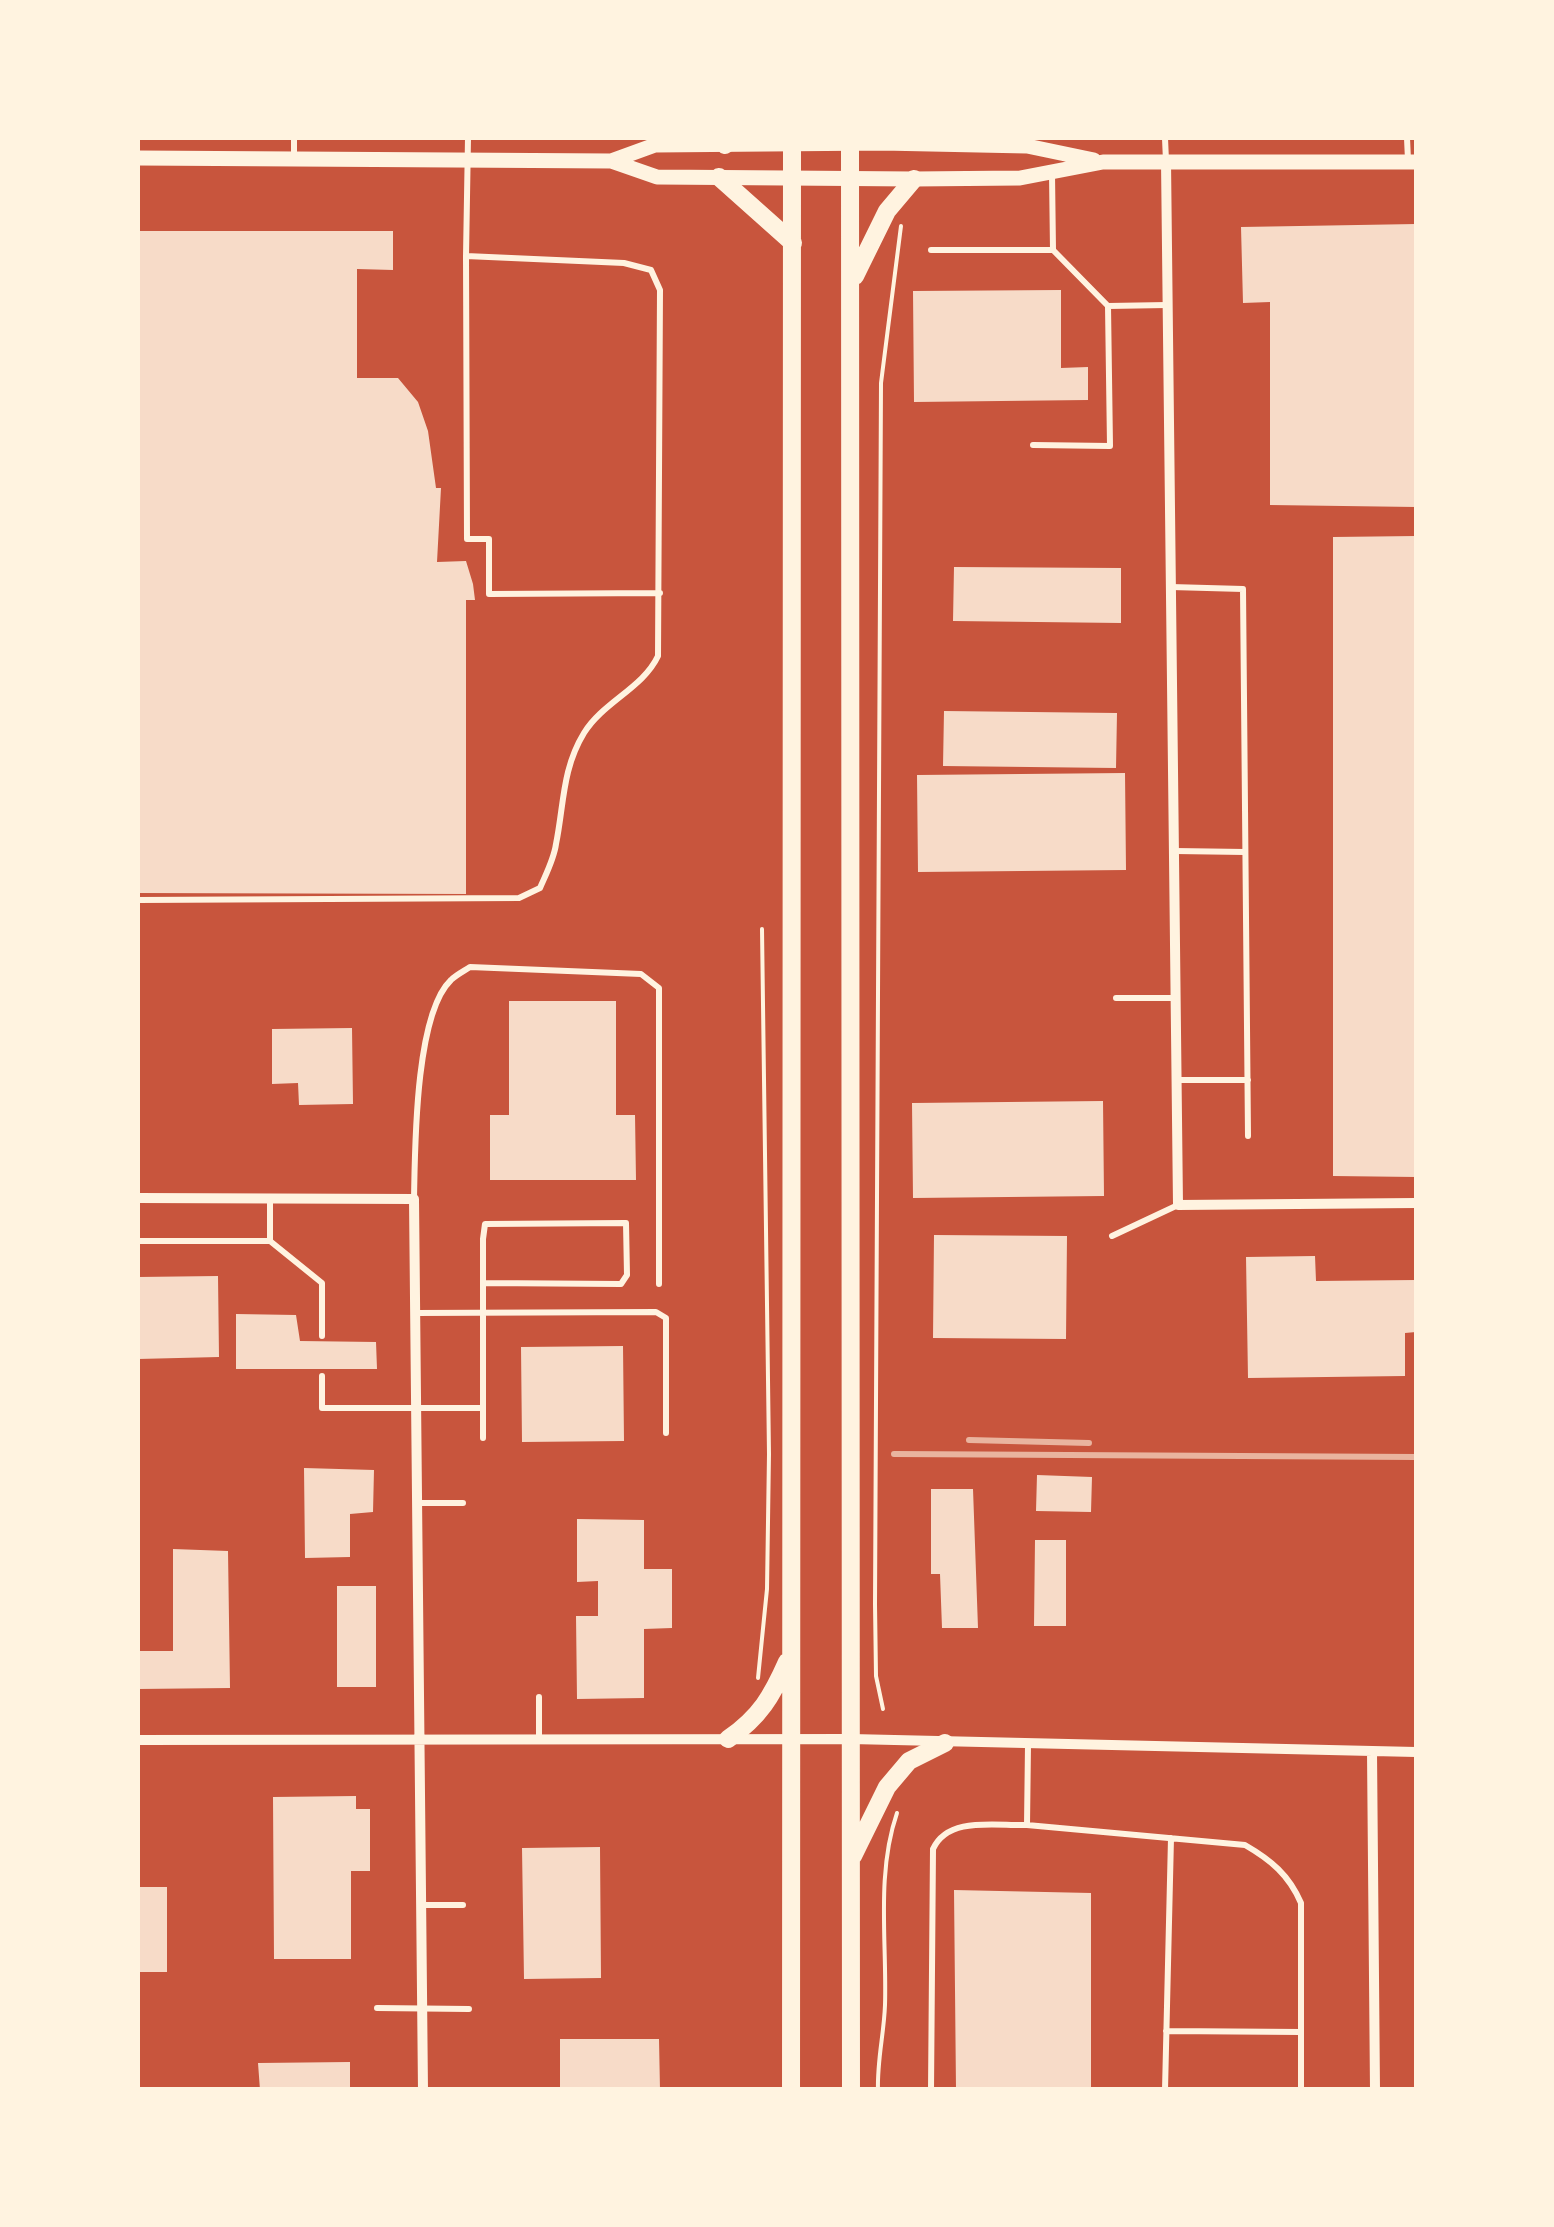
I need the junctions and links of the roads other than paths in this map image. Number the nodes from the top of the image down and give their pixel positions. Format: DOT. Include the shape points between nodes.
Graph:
graph roads {
  1 [pos="294,138"];
  2 [pos="468,138"];
  3 [pos="1165,138"];
  4 [pos="1407,138"];
  5 [pos="729,141"];
  6 [pos="792,141"];
  7 [pos="850,141"];
  8 [pos="138,158"];
  9 [pos="294,159"];
  10 [pos="1166,160"];
  11 [pos="467,161"];
  12 [pos="611,161"];
  13 [pos="1102,162"];
  14 [pos="1412,162"];
  15 [pos="1052,172"];
  16 [pos="719,176"];
  17 [pos="792,177"];
  18 [pos="851,178"];
  19 [pos="914,178"];
  20 [pos="792,243"];
  21 [pos="931,250"];
  22 [pos="1053,250"];
  23 [pos="466,256"];
  24 [pos="853,281"];
  25 [pos="1167,305"];
  26 [pos="1108,306"];
  27 [pos="1033,445"];
  28 [pos="1171,587"];
  29 [pos="660,594"];
  30 [pos="1175,851"];
  31 [pos="1246,852"];
  32 [pos="138,900"];
  33 [pos="1116,998"];
  34 [pos="1176,998"];
  35 [pos="1176,1080"];
  36 [pos="1248,1080"];
  37 [pos="1248,1136"];
  38 [pos="138,1198"];
  39 [pos="270,1198"];
  40 [pos="414,1199"];
  41 [pos="1416,1204"];
  42 [pos="1178,1205"];
  43 [pos="1112,1236"];
  44 [pos="138,1240"];
  45 [pos="270,1241"];
  46 [pos="483,1283"];
  47 [pos="659,1284"];
  48 [pos="414,1312"];
  49 [pos="483,1313"];
  50 [pos="322,1336"];
  51 [pos="322,1376"];
  52 [pos="416,1408"];
  53 [pos="483,1408"];
  54 [pos="666,1434"];
  55 [pos="483,1438"];
  56 [pos="464,1502"];
  57 [pos="416,1503"];
  58 [pos="791,1652"];
  59 [pos="539,1697"];
  60 [pos="728,1739"];
  61 [pos="791,1739"];
  62 [pos="850,1739"];
  63 [pos="138,1740"];
  64 [pos="418,1740"];
  65 [pos="539,1740"];
  66 [pos="945,1744"];
  67 [pos="1028,1745"];
  68 [pos="1372,1752"];
  69 [pos="1416,1752"];
  70 [pos="1027,1825"];
  71 [pos="1171,1838"];
  72 [pos="850,1861"];
  73 [pos="421,1904"];
  74 [pos="464,1905"];
  75 [pos="377,2008"];
  76 [pos="422,2009"];
  77 [pos="469,2009"];
  78 [pos="1166,2032"];
  79 [pos="1301,2032"];
  80 [pos="423,2090"];
  81 [pos="791,2090"];
  82 [pos="851,2090"];
  83 [pos="931,2090"];
  84 [pos="1165,2090"];
  85 [pos="1301,2090"];
  86 [pos="1375,2090"];
  1 -- 9 [label="lane"];
  2 -- 11 [label="lane"];
  3 -- 10 [label="lane"];
  4 -- 14 [label="lane"];
  5 -- 6 [label="street"];
  5 -- 12 [label="street" via="656,145"];
  6 -- 7 [label="street"];
  6 -- 17 [label="main road"];
  7 -- 13 [label="street" via="1027,146"];
  7 -- 18 [label="main road"];
  8 -- 9 [label="street"];
  9 -- 11 [label="street"];
  10 -- 13 [label="street"];
  10 -- 14 [label="street"];
  10 -- 25 [label="street"];
  11 -- 12 [label="street"];
  11 -- 23 [label="lane"];
  12 -- 16 [label="street" via="657,176"];
  13 -- 15 [label="street"];
  15 -- 19 [label="street"];
  15 -- 22 [label="lane"];
  16 -- 17 [label="street"];
  16 -- 20 [label="main road"];
  17 -- 18 [label="street"];
  17 -- 20 [label="main road"];
  18 -- 19 [label="street"];
  18 -- 24 [label="main road"];
  19 -- 24 [label="main road" via="887,212"];
  20 -- 58 [label="main road"];
  21 -- 22 [label="lane"];
  22 -- 26 [label="lane"];
  23 -- 29 [label="lane" via="651,270 662,310"];
  23 -- 29 [label="lane" via="467,538 490,538 489,594"];
  24 -- 62 [label="main road"];
  25 -- 26 [label="lane"];
  25 -- 28 [label="street"];
  26 -- 27 [label="lane" via="1110,446"];
  28 -- 30 [label="street"];
  28 -- 31 [label="lane" via="1243,589"];
  29 -- 32 [label="lane" via="658,656 584,731 566,769 556,848 540,888 519,898"];
  30 -- 31 [label="lane"];
  30 -- 34 [label="street"];
  31 -- 36 [label="lane"];
  33 -- 34 [label="lane"];
  34 -- 35 [label="street"];
  35 -- 36 [label="lane"];
  35 -- 42 [label="street"];
  36 -- 37 [label="lane"];
  38 -- 39 [label="street"];
  39 -- 40 [label="street"];
  39 -- 45 [label="lane"];
  40 -- 47 [label="lane" via="415,1118 431,1016 449,981 470,968 642,974 659,988"];
  40 -- 48 [label="street"];
  41 -- 42 [label="street"];
  42 -- 43 [label="lane"];
  44 -- 45 [label="lane"];
  45 -- 50 [label="lane" via="322,1283"];
  46 -- 46 [label="lane" via="485,1224 626,1222 622,1284"];
  46 -- 49 [label="lane"];
  48 -- 49 [label="lane"];
  48 -- 52 [label="street"];
  49 -- 53 [label="lane"];
  49 -- 54 [label="lane" via="656,1312 666,1318"];
  51 -- 52 [label="lane" via="322,1408"];
  52 -- 53 [label="lane"];
  52 -- 57 [label="street"];
  53 -- 55 [label="lane"];
  56 -- 57 [label="lane"];
  57 -- 64 [label="street"];
  58 -- 60 [label="main road" via="768,1704"];
  58 -- 61 [label="main road"];
  59 -- 65 [label="lane"];
  60 -- 61 [label="street"];
  60 -- 65 [label="street"];
  61 -- 62 [label="street"];
  61 -- 81 [label="main road"];
  62 -- 66 [label="street"];
  62 -- 72 [label="main road"];
  63 -- 64 [label="street"];
  64 -- 65 [label="street"];
  64 -- 73 [label="street"];
  66 -- 67 [label="street"];
  66 -- 72 [label="main road" via="909,1761 887,1787"];
  67 -- 68 [label="street"];
  67 -- 70 [label="lane"];
  68 -- 69 [label="street"];
  68 -- 86 [label="street"];
  70 -- 71 [label="lane"];
  70 -- 83 [label="lane" via="950,1827 933,1849"];
  71 -- 78 [label="lane"];
  71 -- 79 [label="lane" via="1245,1846 1291,1881 1301,1902"];
  72 -- 82 [label="main road"];
  73 -- 74 [label="lane"];
  73 -- 76 [label="street"];
  75 -- 76 [label="lane"];
  76 -- 77 [label="lane"];
  76 -- 80 [label="street"];
  78 -- 79 [label="lane"];
  78 -- 84 [label="lane"];
  79 -- 85 [label="lane"];
}
